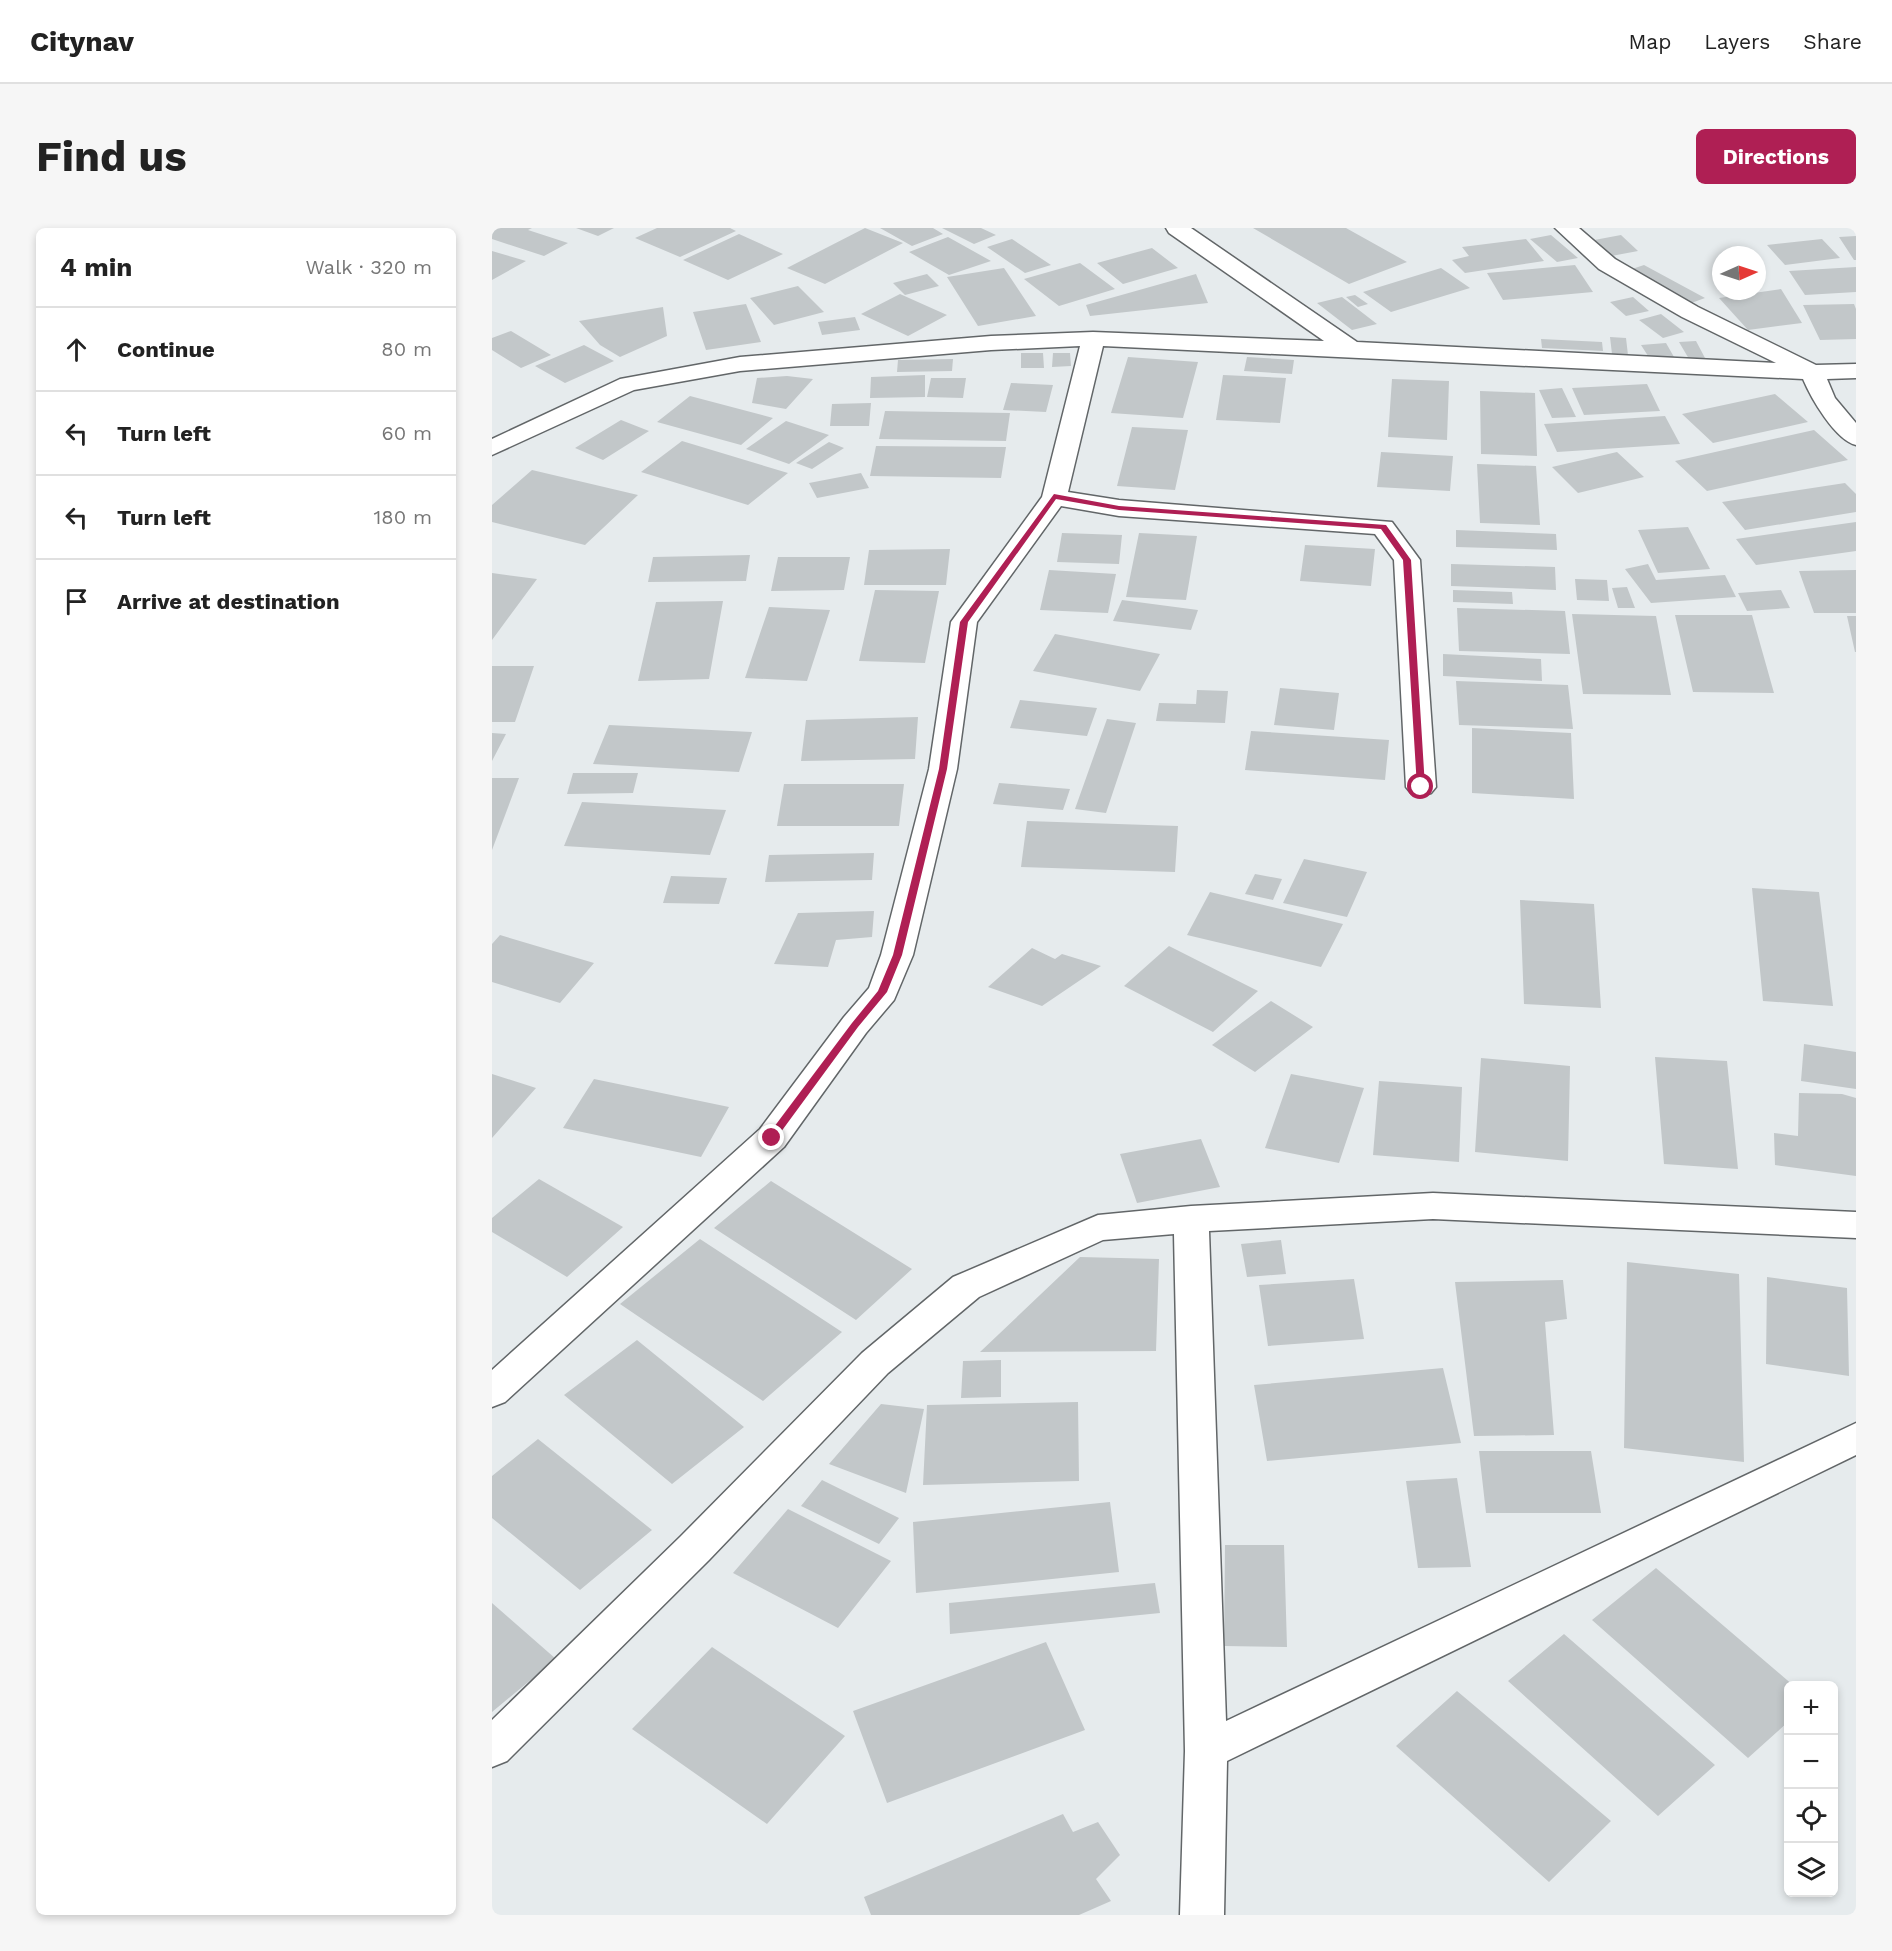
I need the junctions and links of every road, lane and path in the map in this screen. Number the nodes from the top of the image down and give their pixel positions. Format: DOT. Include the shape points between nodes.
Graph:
graph roads {
  1 [pos="1177,228"];
  2 [pos="1566,228"];
  3 [pos="1093,339"];
  4 [pos="1351,349"];
  5 [pos="1856,371"];
  6 [pos="1812,372"];
  7 [pos="1856,438"];
  8 [pos="492,448"];
  9 [pos="1054,497"];
  10 [pos="1421,787"];
  11 [pos="1191,1219"];
  12 [pos="1856,1225"];
  13 [pos="492,1392"];
  14 [pos="1856,1438"];
  15 [pos="492,1748"];
  16 [pos="1206,1751"];
  17 [pos="1202,1915"];
  1 -- 4 [label="street"];
  2 -- 6 [label="street" via="1607,264 1690,312"];
  3 -- 4 [label="street"];
  3 -- 8 [label="street" via="991,343 740,364 639,382"];
  3 -- 9 [label="street"];
  4 -- 6 [label="street"];
  5 -- 6 [label="street"];
  6 -- 7 [label="street" via="1824,400"];
  9 -- 10 [label="street" via="1119,508 1383,527 1407,560"];
  9 -- 13 [label="street" via="964,622 943,769 897,955 883,992 772,1138"];
  11 -- 12 [label="street" via="1432,1206"];
  11 -- 15 [label="street" via="1098,1228 966,1287 875,1363"];
  11 -- 16 [label="street"];
  14 -- 16 [label="street"];
  16 -- 17 [label="street"];
}
